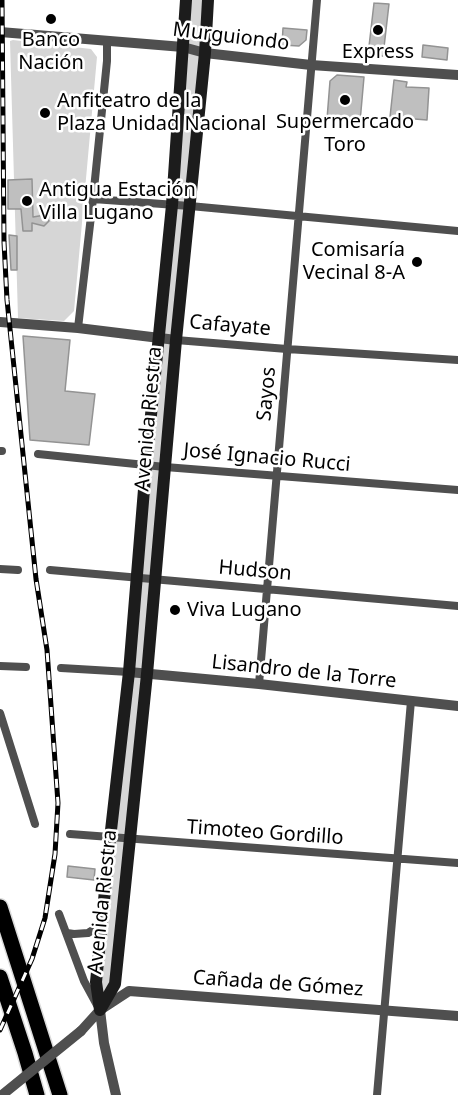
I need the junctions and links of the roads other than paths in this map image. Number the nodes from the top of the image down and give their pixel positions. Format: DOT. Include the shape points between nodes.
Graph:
graph roads {
  1 [pos="186,0"];
  2 [pos="208,0"];
  3 [pos="317,0"];
  4 [pos="0,32"];
  5 [pos="107,42"];
  6 [pos="183,47"];
  7 [pos="204,53"];
  8 [pos="311,65"];
  9 [pos="458,75"];
  10 [pos="93,200"];
  11 [pos="172,205"];
  12 [pos="189,206"];
  13 [pos="298,217"];
  14 [pos="458,231"];
  15 [pos="0,322"];
  16 [pos="78,328"];
  17 [pos="159,338"];
  18 [pos="176,339"];
  19 [pos="287,349"];
  20 [pos="458,360"];
  21 [pos="38,454"];
  22 [pos="146,465"];
  23 [pos="165,467"];
  24 [pos="276,476"];
  25 [pos="458,490"];
  26 [pos="0,569"];
  27 [pos="18,570"];
  28 [pos="50,570"];
  29 [pos="136,577"];
  30 [pos="155,579"];
  31 [pos="267,588"];
  32 [pos="458,606"];
  33 [pos="0,666"];
  34 [pos="27,667"];
  35 [pos="61,668"];
  36 [pos="129,672"];
  37 [pos="147,674"];
  38 [pos="259,684"];
  39 [pos="411,701"];
  40 [pos="458,706"];
  41 [pos="0,713"];
  42 [pos="35,824"];
  43 [pos="70,834"];
  44 [pos="110,839"];
  45 [pos="130,840"];
  46 [pos="397,860"];
  47 [pos="458,863"];
  48 [pos="0,907"];
  49 [pos="59,914"];
  50 [pos="101,925"];
  51 [pos="67,933"];
  52 [pos="0,977"];
  53 [pos="100,1010"];
  54 [pos="384,1010"];
  55 [pos="458,1016"];
  56 [pos="2,1095"];
  57 [pos="37,1095"];
  58 [pos="60,1095"];
  59 [pos="116,1095"];
  60 [pos="377,1095"];
  1 -- 6 [label="main road, Avenida Riestra"];
  2 -- 7 [label="main road, Avenida Riestra"];
  3 -- 8 [label="street, Sayos"];
  4 -- 5 [label="street, Murguiondo"];
  5 -- 6 [label="street, Murguiondo"];
  5 -- 10 [label="street"];
  6 -- 7 [label="street, Murguiondo"];
  6 -- 11 [label="main road, Avenida Riestra"];
  7 -- 8 [label="street, Murguiondo"];
  7 -- 12 [label="main road, Avenida Riestra"];
  8 -- 9 [label="street, Murguiondo"];
  8 -- 13 [label="street, Sayos"];
  10 -- 11 [label="street"];
  10 -- 16 [label="street"];
  11 -- 12 [label="street"];
  11 -- 17 [label="main road, Avenida Riestra"];
  12 -- 13 [label="street"];
  12 -- 18 [label="main road, Avenida Riestra"];
  13 -- 14 [label="street"];
  13 -- 19 [label="street, Sayos"];
  15 -- 16 [label="street, Cafayate"];
  16 -- 17 [label="street, Cafayate"];
  17 -- 18 [label="street, Cafayate"];
  17 -- 22 [label="main road, Avenida Riestra"];
  18 -- 19 [label="street, Cafayate"];
  18 -- 23 [label="main road, Avenida Riestra"];
  19 -- 20 [label="street, Cafayate"];
  19 -- 24 [label="street, Sayos"];
  21 -- 22 [label="street, José Ignacio Rucci"];
  22 -- 23 [label="street, José Ignacio Rucci"];
  22 -- 29 [label="main road, Avenida Riestra"];
  23 -- 24 [label="street, José Ignacio Rucci"];
  23 -- 30 [label="main road, Avenida Riestra"];
  24 -- 25 [label="street, José Ignacio Rucci"];
  24 -- 31 [label="street, Sayos"];
  26 -- 27 [label="street"];
  28 -- 29 [label="street, Hudson"];
  29 -- 30 [label="street, Hudson"];
  29 -- 36 [label="main road, Avenida Riestra"];
  30 -- 31 [label="street, Hudson"];
  30 -- 37 [label="main road, Avenida Riestra"];
  31 -- 32 [label="street, Hudson"];
  31 -- 38 [label="street, Sayos"];
  33 -- 34 [label="street"];
  35 -- 36 [label="street"];
  36 -- 37 [label="street, Lisandro de la Torre"];
  36 -- 44 [label="main road, Avenida Riestra"];
  37 -- 38 [label="street, Lisandro de la Torre"];
  37 -- 45 [label="main road, Avenida Riestra"];
  38 -- 39 [label="street, Lisandro de la Torre"];
  39 -- 40 [label="street, Lisandro de la Torre"];
  39 -- 46 [label="street"];
  41 -- 42 [label="street"];
  43 -- 44 [label="street, Timoteo Gordillo"];
  44 -- 45 [label="street, Timoteo Gordillo"];
  44 -- 50 [label="main road, Avenida Riestra"];
  45 -- 46 [label="street, Timoteo Gordillo"];
  45 -- 53 [label="main road, Avenida Riestra" via="115,984"];
  46 -- 47 [label="street, Timoteo Gordillo"];
  46 -- 54 [label="street"];
  48 -- 58 [label="highway"];
  49 -- 51 [label="street"];
  50 -- 51 [label="street" via="88,933"];
  50 -- 53 [label="main road, Avenida Riestra" via="96,982"];
  51 -- 53 [label="street" via="84,981"];
  52 -- 57 [label="highway"];
  53 -- 54 [label="street, Cañada de Gómez" via="129,991"];
  53 -- 56 [label="street, Cañada de Gómez, bridge" via="81,1031"];
  53 -- 59 [label="street"];
  54 -- 55 [label="street, Cañada de Gómez"];
  54 -- 60 [label="street"];
}
